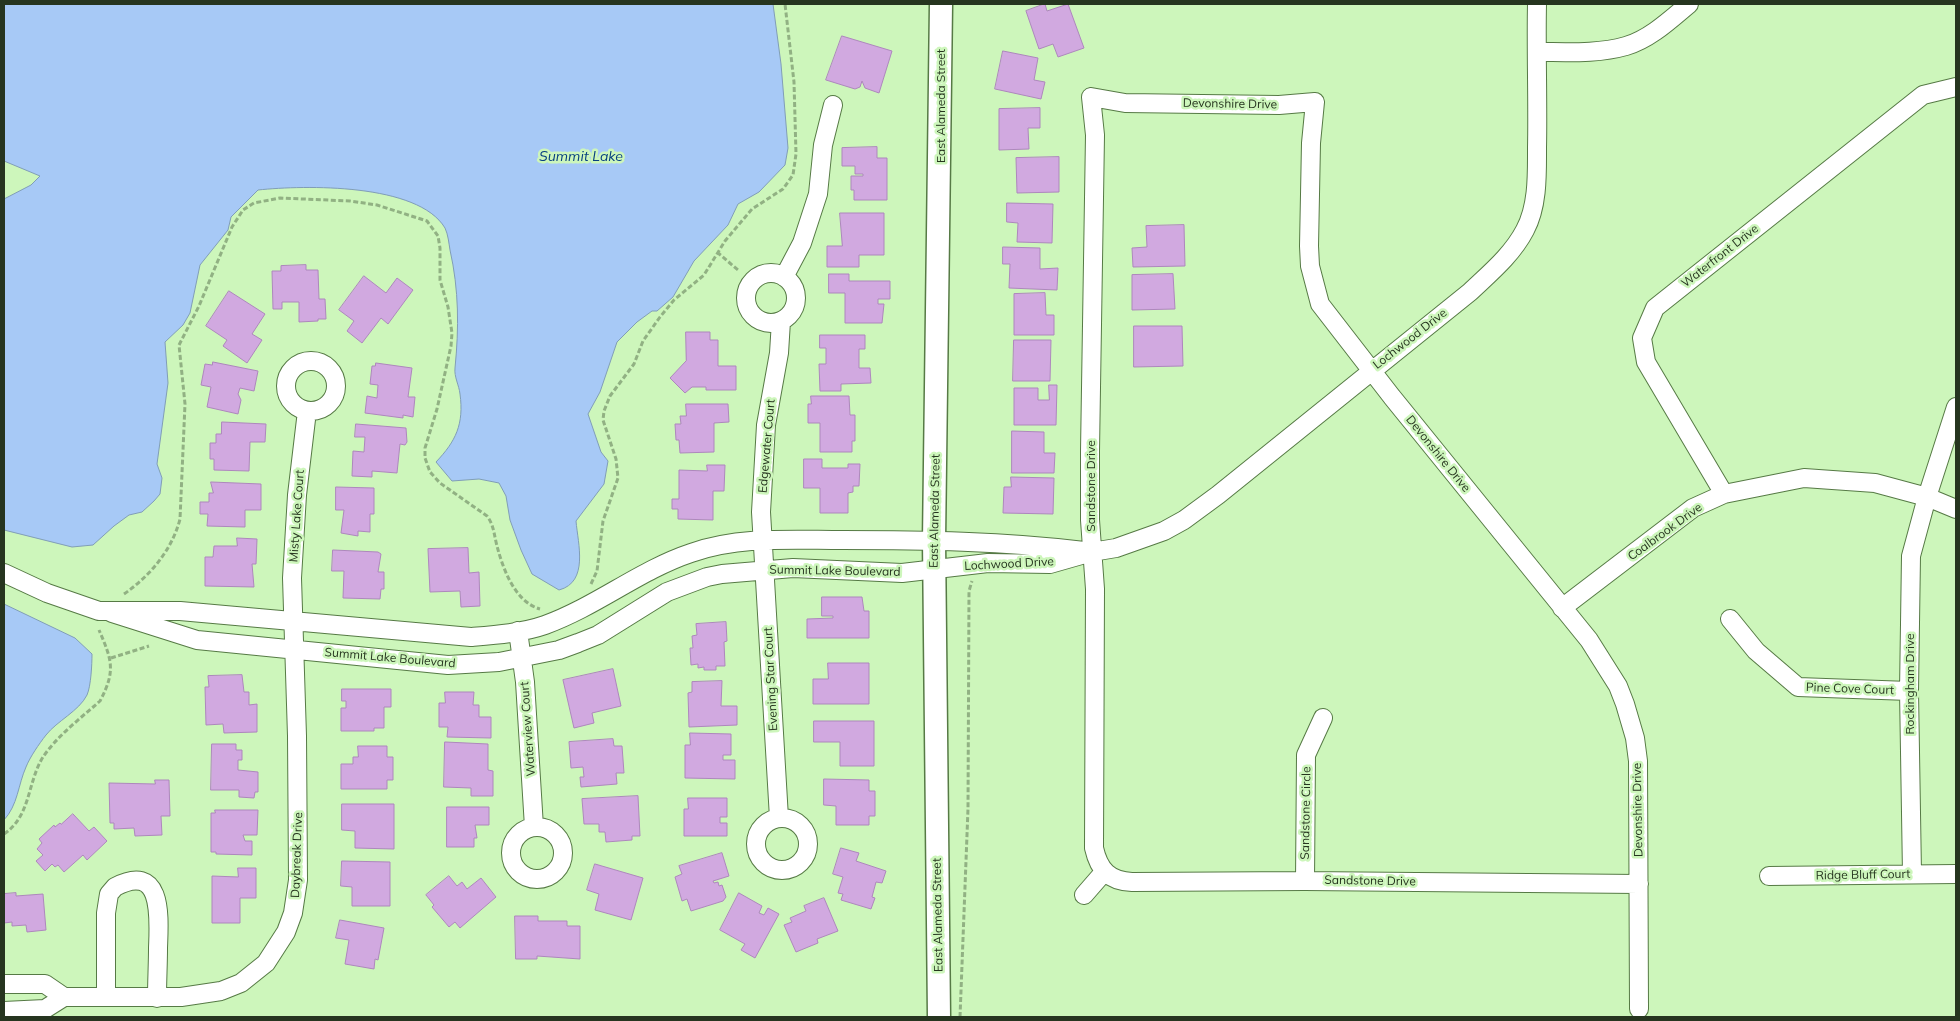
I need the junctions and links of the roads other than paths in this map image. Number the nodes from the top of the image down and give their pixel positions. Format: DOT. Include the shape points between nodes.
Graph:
graph roads {
  1 [pos="941,4"];
  2 [pos="1537,4"];
  3 [pos="1690,4"];
  4 [pos="1538,52"];
  5 [pos="1956,87"];
  6 [pos="1091,97"];
  7 [pos="833,105"];
  8 [pos="784,277"];
  9 [pos="781,322"];
  10 [pos="1371,370"];
  11 [pos="1956,407"];
  12 [pos="307,411"];
  13 [pos="1724,494"];
  14 [pos="1927,497"];
  15 [pos="1956,509"];
  16 [pos="762,541"];
  17 [pos="944,541"];
  18 [pos="1092,552"];
  19 [pos="944,568"];
  20 [pos="764,570"];
  21 [pos="4,574"];
  22 [pos="114,605"];
  23 [pos="1562,608"];
  24 [pos="1730,619"];
  25 [pos="294,622"];
  26 [pos="518,631"];
  27 [pos="295,649"];
  28 [pos="522,659"];
  29 [pos="1909,691"];
  30 [pos="1323,718"];
  31 [pos="779,818"];
  32 [pos="534,828"];
  33 [pos="1104,872"];
  34 [pos="1912,874"];
  35 [pos="1956,874"];
  36 [pos="1769,876"];
  37 [pos="1305,881"];
  38 [pos="1639,884"];
  39 [pos="1084,895"];
  40 [pos="4,984"];
  41 [pos="64,997"];
  42 [pos="106,998"];
  43 [pos="157,998"];
  44 [pos="1639,1009"];
  45 [pos="4,1011"];
  46 [pos="939,1017"];
  1 -- 17 [label="street, East Alameda Street"];
  2 -- 4 [label="street, Lochwood Drive"];
  3 -- 4 [label="street" via="1627,46 1605,50"];
  4 -- 10 [label="street, Lochwood Drive" via="1536,184 1526,228 1508,256 1470,292"];
  5 -- 13 [label="street, Waterfront Drive" via="1923,95 1655,308 1642,338 1646,362"];
  6 -- 10 [label="street, Devonshire Drive" via="1125,103 1279,105 1315,102 1309,227 1311,273 1320,304"];
  6 -- 18 [label="street, Sandstone Drive" via="1095,135 1090,451"];
  7 -- 8 [label="street" via="823,145 818,194 802,243"];
  8 -- 9 [label="street" via="792,285 796,301 792,312"];
  8 -- 9 [label="street" via="776,273 761,276 750,284 746,293 746,303 755,318 768,324"];
  9 -- 16 [label="street, Edgewater Court" via="766,425"];
  10 -- 18 [label="street, Lochwood Drive" via="1184,520 1136,542"];
  10 -- 23 [label="street, Devonshire Drive"];
  11 -- 14 [label="street"];
  12 -- 25 [label="street, Misty Lake Court" via="294,532"];
  13 -- 14 [label="street, Coalbrook Drive" via="1804,478 1875,484"];
  13 -- 23 [label="street, Coalbrook Drive" via="1693,508"];
  14 -- 15 [label="street, Coalbrook Drive"];
  14 -- 29 [label="street, Rockingham Drive" via="1911,556"];
  16 -- 17 [label="street, Summit Lake Boulevard"];
  16 -- 20 [label="street, Evening Star Court"];
  16 -- 26 [label="street, Summit Lake Boulevard" via="739,542 692,552 572,614 543,626"];
  17 -- 18 [label="street, Lochwood Drive" via="1049,546"];
  17 -- 19 [label="street, East Alameda Street"];
  18 -- 19 [label="street, Lochwood Drive" via="1050,564 988,563"];
  18 -- 33 [label="street, Sandstone Drive" via="1095,589 1094,848"];
  19 -- 20 [label="street, Summit Lake Boulevard" via="902,573 793,568"];
  19 -- 46 [label="street, East Alameda Street"];
  20 -- 28 [label="street, Summit Lake Boulevard" via="707,577 667,592 598,635 559,650"];
  20 -- 31 [label="street, Evening Star Court"];
  21 -- 22 [label="street, Summit Lake Boulevard" via="73,603"];
  22 -- 25 [label="street, Summit Lake Boulevard"];
  22 -- 27 [label="street, Summit Lake Boulevard" via="197,640"];
  23 -- 38 [label="street, Devonshire Drive" via="1604,662 1618,686 1631,721 1638,761"];
  24 -- 29 [label="street, Pine Cove Court" via="1756,651 1798,687"];
  25 -- 26 [label="street, Summit Lake Boulevard" via="471,637"];
  25 -- 27 [label="street, Daybreak Drive"];
  26 -- 28 [label="street, Waterview Court"];
  27 -- 28 [label="street, Summit Lake Boulevard" via="448,664"];
  27 -- 43 [label="street, Daybreak Drive" via="298,880 293,913 286,932 266,963 241,983 202,995"];
  28 -- 32 [label="street, Waterview Court"];
  29 -- 34 [label="street, Rockingham Drive"];
  30 -- 37 [label="street, Sandstone Circle" via="1306,755"];
  33 -- 37 [label="street, Sandstone Drive" via="1120,882"];
  33 -- 39 [label="street"];
  34 -- 35 [label="street, Ridge Bluff Court"];
  34 -- 36 [label="street, Ridge Bluff Court"];
  37 -- 38 [label="street, Sandstone Drive"];
  38 -- 44 [label="street, Devonshire Drive"];
  40 -- 41 [label="street" via="46,984"];
  41 -- 42 [label="street, Daybreak Drive"];
  41 -- 45 [label="street" via="46,1009"];
  42 -- 43 [label="street, Daybreak Drive"];
  42 -- 43 [label="street" via="107,903 115,887 133,881 152,888 159,907"];
}
